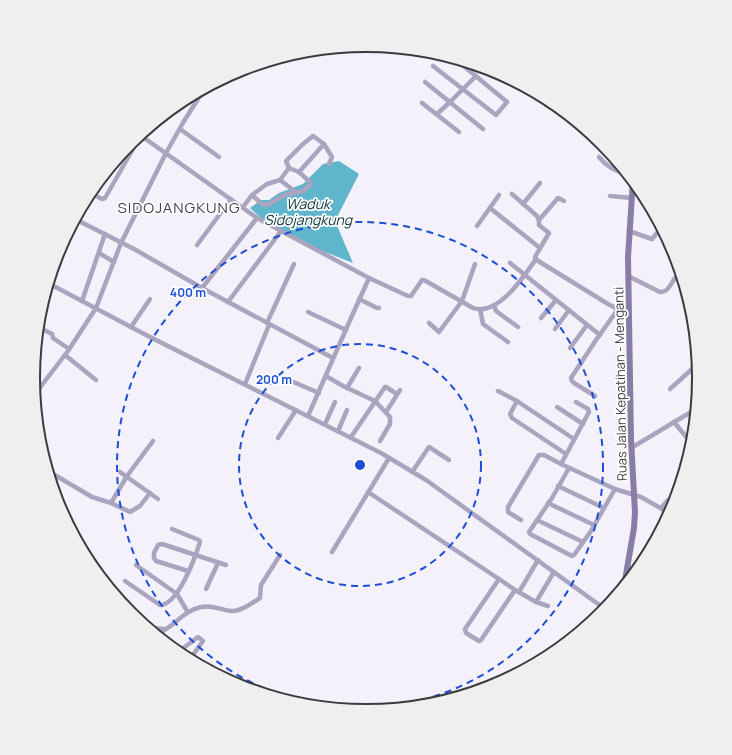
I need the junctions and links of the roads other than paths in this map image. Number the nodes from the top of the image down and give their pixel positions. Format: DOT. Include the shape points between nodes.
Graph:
graph roads {
  1 [pos="433,66"];
  2 [pos="464,67"];
  3 [pos="468,70"];
  4 [pos="476,76"];
  5 [pos="425,82"];
  6 [pos="463,88"];
  7 [pos="199,97"];
  8 [pos="450,102"];
  9 [pos="422,103"];
  10 [pos="437,114"];
  11 [pos="483,128"];
  12 [pos="180,129"];
  13 [pos="459,132"];
  14 [pos="144,138"];
  15 [pos="324,144"];
  16 [pos="130,152"];
  17 [pos="166,153"];
  18 [pos="219,157"];
  19 [pos="599,157"];
  20 [pos="329,164"];
  21 [pos="289,168"];
  22 [pos="618,171"];
  23 [pos="299,172"];
  24 [pos="280,180"];
  25 [pos="540,183"];
  26 [pos="632,190"];
  27 [pos="297,193"];
  28 [pos="512,194"];
  29 [pos="95,195"];
  30 [pos="252,195"];
  31 [pos="499,195"];
  32 [pos="610,196"];
  33 [pos="632,198"];
  34 [pos="231,199"];
  35 [pos="564,201"];
  36 [pos="523,204"];
  37 [pos="243,207"];
  38 [pos="490,208"];
  39 [pos="257,218"];
  40 [pos="539,220"];
  41 [pos="80,222"];
  42 [pos="477,226"];
  43 [pos="281,231"];
  44 [pos="629,231"];
  45 [pos="658,233"];
  46 [pos="105,234"];
  47 [pos="121,242"];
  48 [pos="197,245"];
  49 [pos="540,248"];
  50 [pos="99,253"];
  51 [pos="536,259"];
  52 [pos="114,262"];
  53 [pos="510,263"];
  54 [pos="294,264"];
  55 [pos="475,264"];
  56 [pos="524,275"];
  57 [pos="628,276"];
  58 [pos="369,278"];
  59 [pos="675,278"];
  60 [pos="53,286"];
  61 [pos="202,288"];
  62 [pos="359,298"];
  63 [pos="150,299"];
  64 [pos="556,300"];
  65 [pos="82,301"];
  66 [pos="462,301"];
  67 [pos="228,302"];
  68 [pos="494,304"];
  69 [pos="96,308"];
  70 [pos="380,308"];
  71 [pos="480,309"];
  72 [pos="618,309"];
  73 [pos="569,310"];
  74 [pos="308,312"];
  75 [pos="629,315"];
  76 [pos="541,318"];
  77 [pos="429,323"];
  78 [pos="268,324"];
  79 [pos="587,325"];
  80 [pos="131,327"];
  81 [pos="518,327"];
  82 [pos="555,329"];
  83 [pos="44,330"];
  84 [pos="346,330"];
  85 [pos="600,335"];
  86 [pos="508,342"];
  87 [pos="69,348"];
  88 [pos="570,348"];
  89 [pos="65,354"];
  90 [pos="333,358"];
  91 [pos="359,368"];
  92 [pos="691,370"];
  93 [pos="326,376"];
  94 [pos="284,378"];
  95 [pos="96,380"];
  96 [pos="245,384"];
  97 [pos="40,387"];
  98 [pos="347,388"];
  99 [pos="670,388"];
  100 [pos="498,391"];
  101 [pos="319,393"];
  102 [pos="595,396"];
  103 [pos="517,401"];
  104 [pos="335,402"];
  105 [pos="576,402"];
  106 [pos="376,403"];
  107 [pos="557,407"];
  108 [pos="296,410"];
  109 [pos="347,410"];
  110 [pos="386,412"];
  111 [pos="690,413"];
  112 [pos="308,416"];
  113 [pos="674,422"];
  114 [pos="326,424"];
  115 [pos="583,424"];
  116 [pos="338,431"];
  117 [pos="352,437"];
  118 [pos="687,437"];
  119 [pos="278,438"];
  120 [pos="574,439"];
  121 [pos="154,441"];
  122 [pos="380,441"];
  123 [pos="632,448"];
  124 [pos="566,454"];
  125 [pos="389,458"];
  126 [pos="449,460"];
  127 [pos="561,464"];
  128 [pos="569,468"];
  129 [pos="120,472"];
  130 [pos="412,472"];
  131 [pos="55,475"];
  132 [pos="127,476"];
  133 [pos="558,486"];
  134 [pos="615,489"];
  135 [pos="368,492"];
  136 [pos="150,493"];
  137 [pos="633,494"];
  138 [pos="158,499"];
  139 [pos="668,500"];
  140 [pos="111,503"];
  141 [pos="548,503"];
  142 [pos="604,508"];
  143 [pos="661,508"];
  144 [pos="664,510"];
  145 [pos="521,520"];
  146 [pos="537,520"];
  147 [pos="594,525"];
  148 [pos="172,529"];
  149 [pos="583,542"];
  150 [pos="332,552"];
  151 [pos="196,555"];
  152 [pos="280,555"];
  153 [pos="538,560"];
  154 [pos="218,562"];
  155 [pos="136,565"];
  156 [pos="226,565"];
  157 [pos="188,571"];
  158 [pos="554,572"];
  159 [pos="628,572"];
  160 [pos="500,579"];
  161 [pos="125,581"];
  162 [pos="206,589"];
  163 [pos="517,591"];
  164 [pos="177,594"];
  165 [pos="536,602"];
  166 [pos="600,605"];
  167 [pos="548,606"];
  168 [pos="187,611"];
  169 [pos="158,629"];
  170 [pos="165,629"];
  171 [pos="161,631"];
  172 [pos="184,648"];
  173 [pos="193,654"];
  1 -- 6 [label="street"];
  2 -- 3 [label="street"];
  3 -- 4 [label="street"];
  4 -- 6 [label="street"];
  4 -- 6 [label="street" via="507,102 496,115"];
  5 -- 8 [label="street"];
  6 -- 8 [label="street"];
  7 -- 12 [label="street"];
  8 -- 10 [label="street"];
  8 -- 11 [label="street"];
  9 -- 10 [label="street"];
  10 -- 13 [label="street"];
  12 -- 17 [label="street"];
  12 -- 18 [label="street"];
  14 -- 17 [label="street"];
  15 -- 20 [label="street" via="332,157"];
  15 -- 21 [label="street" via="312,136 286,161"];
  15 -- 23 [label="street"];
  16 -- 29 [label="street" via="105,198"];
  17 -- 34 [label="street"];
  17 -- 47 [label="street"];
  19 -- 22 [label="street"];
  21 -- 23 [label="street"];
  21 -- 24 [label="street"];
  23 -- 27 [label="street" via="310,184 303,192"];
  24 -- 27 [label="street"];
  24 -- 30 [label="street" via="267,184"];
  25 -- 36 [label="street"];
  26 -- 33 [label="main road, Ruas Jalan Kepatihan - Menganti"];
  27 -- 30 [label="street" via="285,195 265,205"];
  28 -- 36 [label="street"];
  30 -- 37 [label="street"];
  31 -- 38 [label="street"];
  32 -- 33 [label="street"];
  33 -- 44 [label="main road, Ruas Jalan Kepatihan - Menganti"];
  34 -- 37 [label="street"];
  34 -- 48 [label="street"];
  35 -- 40 [label="street" via="558,198"];
  36 -- 40 [label="street"];
  37 -- 39 [label="street"];
  38 -- 42 [label="street"];
  38 -- 49 [label="street"];
  39 -- 43 [label="street"];
  39 -- 61 [label="street"];
  40 -- 49 [label="street" via="539,225 550,234"];
  41 -- 46 [label="street"];
  43 -- 58 [label="street"];
  43 -- 67 [label="street"];
  44 -- 45 [label="street" via="652,239"];
  44 -- 57 [label="main road, Ruas Jalan Kepatihan - Menganti"];
  46 -- 47 [label="street"];
  46 -- 50 [label="street"];
  47 -- 52 [label="street"];
  47 -- 61 [label="street"];
  49 -- 51 [label="street" via="534,258"];
  50 -- 52 [label="street"];
  50 -- 65 [label="street"];
  51 -- 56 [label="street"];
  51 -- 72 [label="street"];
  52 -- 69 [label="street"];
  53 -- 56 [label="street"];
  54 -- 78 [label="street"];
  55 -- 66 [label="street"];
  56 -- 64 [label="street"];
  56 -- 68 [label="street" via="512,291"];
  57 -- 59 [label="street" via="660,292 667,290"];
  57 -- 75 [label="main road, Ruas Jalan Kepatihan - Menganti"];
  58 -- 62 [label="street"];
  58 -- 66 [label="street" via="408,296 412,296 424,280"];
  60 -- 65 [label="street"];
  61 -- 67 [label="street"];
  62 -- 70 [label="street"];
  62 -- 84 [label="street"];
  63 -- 80 [label="street"];
  64 -- 73 [label="street"];
  64 -- 76 [label="street"];
  65 -- 69 [label="street"];
  66 -- 71 [label="street"];
  66 -- 77 [label="street" via="439,332"];
  67 -- 78 [label="street"];
  68 -- 71 [label="street"];
  68 -- 81 [label="street" via="496,310"];
  69 -- 80 [label="street"];
  69 -- 87 [label="street"];
  71 -- 86 [label="street" via="483,324"];
  72 -- 75 [label="street"];
  72 -- 85 [label="street"];
  73 -- 79 [label="street"];
  73 -- 82 [label="street"];
  74 -- 84 [label="street"];
  75 -- 123 [label="main road, Ruas Jalan Kepatihan - Menganti"];
  78 -- 90 [label="street"];
  78 -- 96 [label="street"];
  79 -- 85 [label="street"];
  79 -- 88 [label="street"];
  80 -- 96 [label="street"];
  83 -- 87 [label="street"];
  84 -- 90 [label="street"];
  85 -- 102 [label="street" via="571,379"];
  87 -- 89 [label="street"];
  89 -- 95 [label="street"];
  89 -- 97 [label="street"];
  90 -- 93 [label="street"];
  91 -- 98 [label="street"];
  92 -- 99 [label="street"];
  93 -- 98 [label="street"];
  93 -- 101 [label="street"];
  94 -- 101 [label="street"];
  96 -- 108 [label="street"];
  98 -- 106 [label="street"];
  100 -- 103 [label="street"];
  101 -- 112 [label="street"];
  103 -- 120 [label="street"];
  103 -- 124 [label="street" via="510,414 512,418"];
  104 -- 114 [label="street"];
  105 -- 115 [label="street" via="589,411"];
  106 -- 110 [label="street"];
  106 -- 110 [label="street" via="386,387 398,392"];
  106 -- 117 [label="street"];
  107 -- 115 [label="street"];
  108 -- 112 [label="street"];
  108 -- 119 [label="street"];
  109 -- 116 [label="street"];
  110 -- 122 [label="street" via="391,421"];
  111 -- 113 [label="street"];
  112 -- 114 [label="street"];
  113 -- 118 [label="street"];
  113 -- 123 [label="street"];
  114 -- 116 [label="street"];
  115 -- 120 [label="street"];
  116 -- 117 [label="street"];
  117 -- 125 [label="street"];
  120 -- 124 [label="street"];
  121 -- 132 [label="street"];
  123 -- 137 [label="main road, Ruas Jalan Kepatihan - Menganti"];
  124 -- 127 [label="street"];
  125 -- 130 [label="street"];
  125 -- 135 [label="street"];
  126 -- 130 [label="street" via="428,447"];
  127 -- 128 [label="street"];
  127 -- 145 [label="street" via="539,454 507,509"];
  128 -- 133 [label="street"];
  128 -- 134 [label="street"];
  129 -- 132 [label="street"];
  130 -- 153 [label="street"];
  131 -- 140 [label="street" via="92,498"];
  132 -- 136 [label="street"];
  132 -- 140 [label="street"];
  133 -- 141 [label="street"];
  133 -- 142 [label="street"];
  134 -- 137 [label="street"];
  134 -- 142 [label="street"];
  135 -- 150 [label="street"];
  135 -- 160 [label="street"];
  136 -- 138 [label="street"];
  136 -- 140 [label="street" via="140,506 130,512"];
  137 -- 143 [label="street"];
  137 -- 159 [label="main road, Ruas Jalan Kepatihan - Menganti" via="634,528"];
  139 -- 143 [label="street"];
  141 -- 146 [label="street"];
  141 -- 147 [label="street"];
  142 -- 147 [label="street"];
  143 -- 144 [label="street"];
  146 -- 149 [label="street"];
  146 -- 149 [label="street" via="530,534 572,556"];
  147 -- 149 [label="street"];
  148 -- 151 [label="street" via="199,540"];
  151 -- 154 [label="street"];
  151 -- 157 [label="street"];
  151 -- 157 [label="street" via="158,545 154,558 156,561"];
  152 -- 168 [label="street" via="261,585 260,598 240,610 202,606"];
  153 -- 158 [label="street"];
  153 -- 163 [label="street"];
  154 -- 156 [label="street"];
  154 -- 162 [label="street"];
  155 -- 164 [label="street"];
  157 -- 164 [label="street"];
  158 -- 165 [label="street"];
  158 -- 166 [label="street"];
  160 -- 163 [label="street"];
  160 -- 163 [label="street" via="465,629 466,633 481,640"];
  161 -- 164 [label="street" via="160,605 165,605"];
  163 -- 165 [label="street"];
  164 -- 168 [label="street"];
  165 -- 167 [label="street"];
  168 -- 170 [label="street"];
  169 -- 170 [label="street"];
  170 -- 171 [label="street"];
  172 -- 173 [label="street" via="198,637 203,641"];
}
